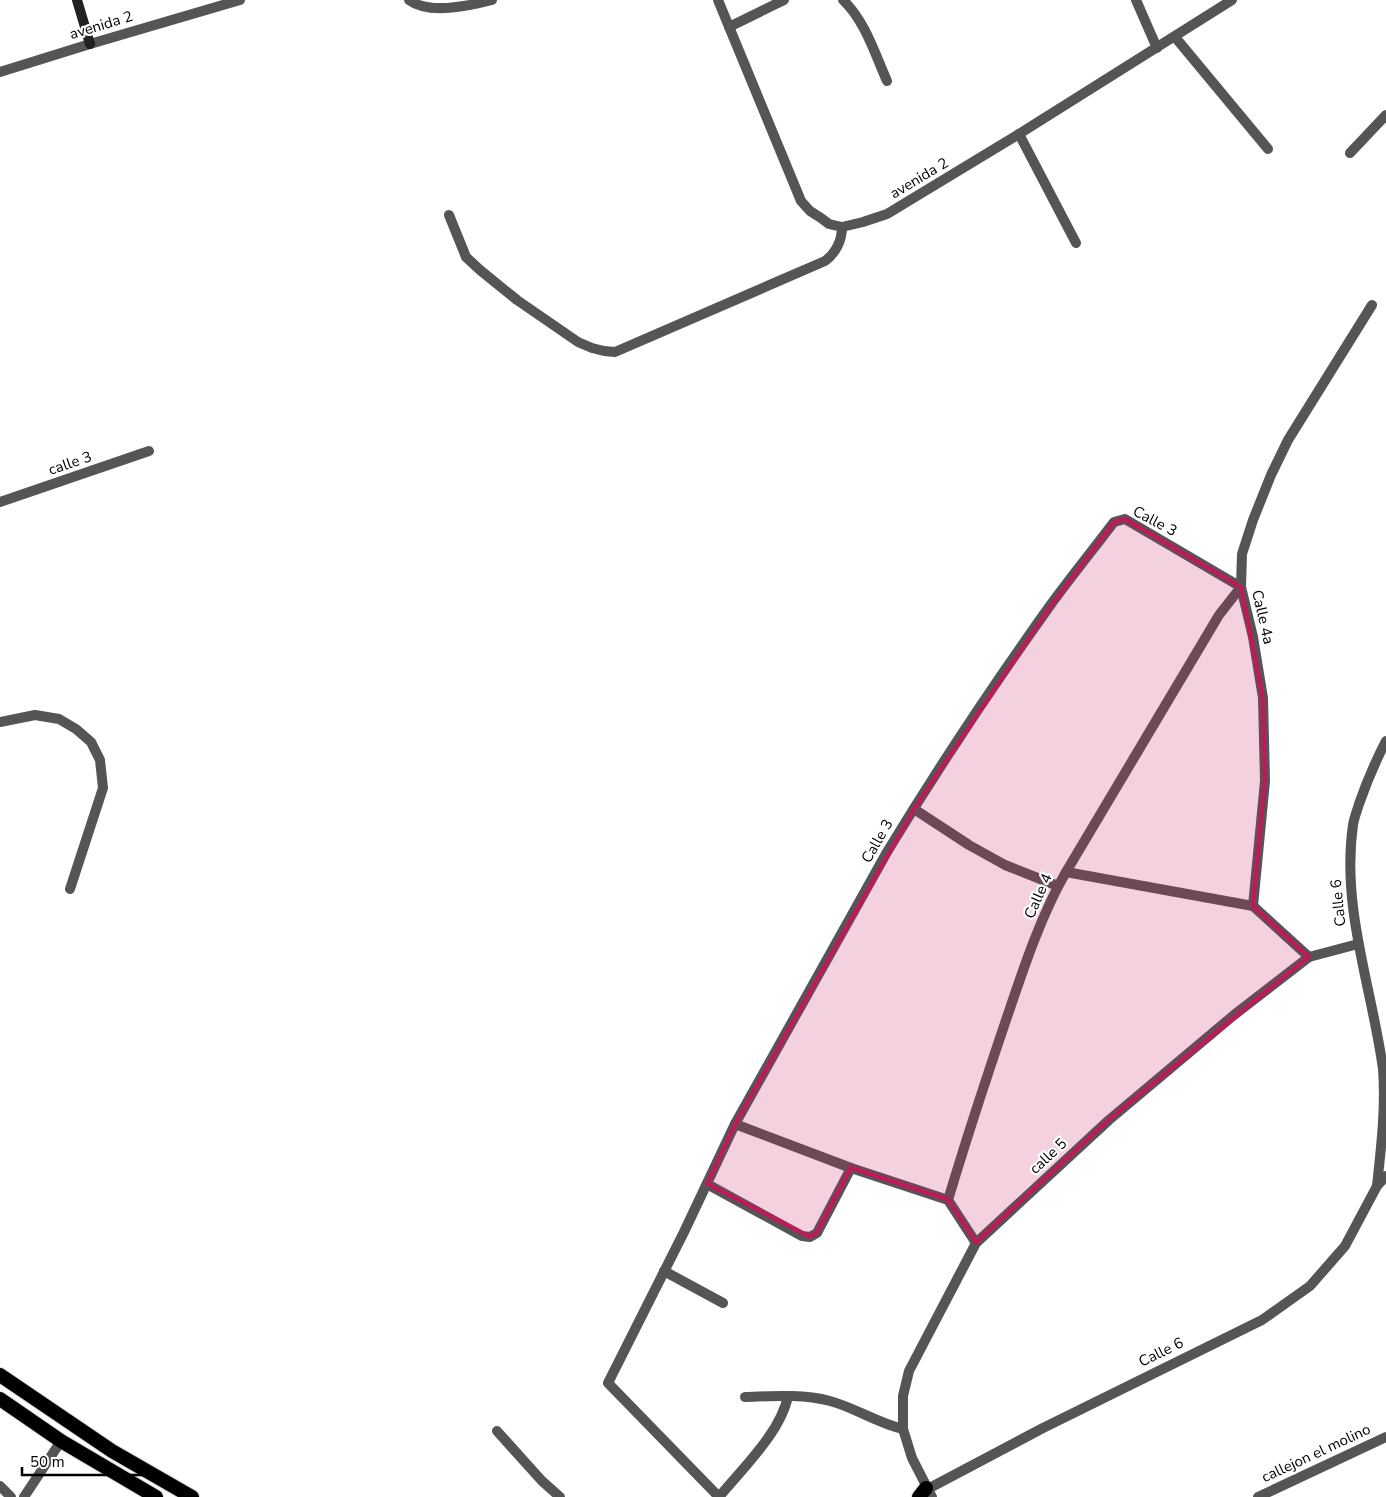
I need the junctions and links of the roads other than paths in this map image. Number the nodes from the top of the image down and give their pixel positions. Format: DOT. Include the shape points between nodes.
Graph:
graph roads {
  1 [pos="77,0"];
  2 [pos="240,0"];
  3 [pos="409,0"];
  4 [pos="491,0"];
  5 [pos="718,0"];
  6 [pos="784,0"];
  7 [pos="844,0"];
  8 [pos="1136,0"];
  9 [pos="1232,0"];
  10 [pos="729,27"];
  11 [pos="1175,36"];
  12 [pos="90,44"];
  13 [pos="1157,48"];
  14 [pos="0,72"];
  15 [pos="887,81"];
  16 [pos="1386,115"];
  17 [pos="1019,134"];
  18 [pos="1268,149"];
  19 [pos="1350,153"];
  20 [pos="449,215"];
  21 [pos="842,226"];
  22 [pos="1076,243"];
  23 [pos="1372,305"];
  24 [pos="149,452"];
  25 [pos="0,502"];
  26 [pos="1240,587"];
  27 [pos="0,722"];
  28 [pos="1386,741"];
  29 [pos="914,808"];
  30 [pos="1066,872"];
  31 [pos="1058,886"];
  32 [pos="70,889"];
  33 [pos="1253,906"];
  34 [pos="1358,944"];
  35 [pos="1309,956"];
  36 [pos="1385,1072"];
  37 [pos="735,1124"];
  38 [pos="851,1168"];
  39 [pos="1386,1176"];
  40 [pos="707,1184"];
  41 [pos="1377,1186"];
  42 [pos="948,1200"];
  43 [pos="976,1243"];
  44 [pos="664,1272"];
  45 [pos="723,1303"];
  46 [pos="0,1375"];
  47 [pos="788,1396"];
  48 [pos="745,1397"];
  49 [pos="0,1399"];
  50 [pos="903,1428"];
  51 [pos="497,1431"];
  52 [pos="1386,1437"];
  53 [pos="61,1440"];
  54 [pos="0,1486"];
  55 [pos="923,1495"];
  56 [pos="12,1497"];
  57 [pos="24,1497"];
  58 [pos="156,1497"];
  59 [pos="192,1497"];
  60 [pos="560,1497"];
  61 [pos="719,1497"];
  62 [pos="1258,1497"];
  1 -- 12 [label="main road"];
  2 -- 12 [label="street, avenida 2"];
  3 -- 4 [label="street" via="416,5 436,7"];
  5 -- 10 [label="street"];
  6 -- 10 [label="street"];
  7 -- 15 [label="street" via="864,30"];
  8 -- 13 [label="street"];
  9 -- 11 [label="street, avenida 2"];
  10 -- 21 [label="street" via="801,201 829,224"];
  11 -- 13 [label="street, avenida 2"];
  11 -- 18 [label="street"];
  12 -- 14 [label="street, avenida 2"];
  13 -- 17 [label="street, avenida 2"];
  16 -- 19 [label="street"];
  17 -- 21 [label="street, avenida 2" via="888,214"];
  17 -- 22 [label="street"];
  20 -- 21 [label="street" via="466,257 480,270 578,342 610,352 825,261 842,238"];
  23 -- 26 [label="street, Calle 4a" via="1288,440 1271,475 1242,554"];
  24 -- 25 [label="street, calle 3"];
  26 -- 29 [label="street, Calle 3" via="1125,519 1114,522 1050,607"];
  26 -- 30 [label="street, Calle 4" via="1219,615"];
  26 -- 33 [label="street, Calle 4a" via="1253,637 1263,698 1265,781"];
  27 -- 32 [label="street" via="35,715 59,719 91,742 100,760 102,788"];
  28 -- 34 [label="street, Calle 6" via="1370,772 1353,824 1350,876"];
  29 -- 31 [label="street" via="969,845"];
  29 -- 37 [label="street, Calle 3"];
  30 -- 31 [label="street, Calle 4"];
  30 -- 33 [label="street"];
  31 -- 42 [label="street, Calle 4" via="1022,974"];
  33 -- 35 [label="street"];
  34 -- 35 [label="street, calle 5"];
  34 -- 36 [label="street, Calle 6"];
  35 -- 43 [label="street, calle 5" via="1108,1120"];
  36 -- 41 [label="street, Calle 6"];
  37 -- 38 [label="street"];
  37 -- 40 [label="street, Calle 3"];
  38 -- 40 [label="street" via="817,1233 810,1236 802,1236"];
  38 -- 42 [label="street"];
  39 -- 41 [label="street, Calle 6"];
  40 -- 44 [label="street, Calle 3"];
  41 -- 55 [label="street, Calle 6" via="1345,1246 1310,1286 1262,1320 1043,1428"];
  42 -- 43 [label="street"];
  43 -- 50 [label="street, calle 5" via="909,1371 903,1396"];
  44 -- 45 [label="street"];
  44 -- 61 [label="street, Calle 3" via="608,1382"];
  46 -- 59 [label="highway" via="112,1451"];
  47 -- 48 [label="street"];
  47 -- 50 [label="street" via="832,1402 886,1425"];
  47 -- 61 [label="street" via="782,1414 765,1442"];
  49 -- 53 [label="highway"];
  50 -- 55 [label="street, calle 5"];
  51 -- 60 [label="street"];
  52 -- 62 [label="street, callejon el molino"];
  53 -- 57 [label="street"];
  53 -- 58 [label="highway"];
  54 -- 56 [label="street"];
}
